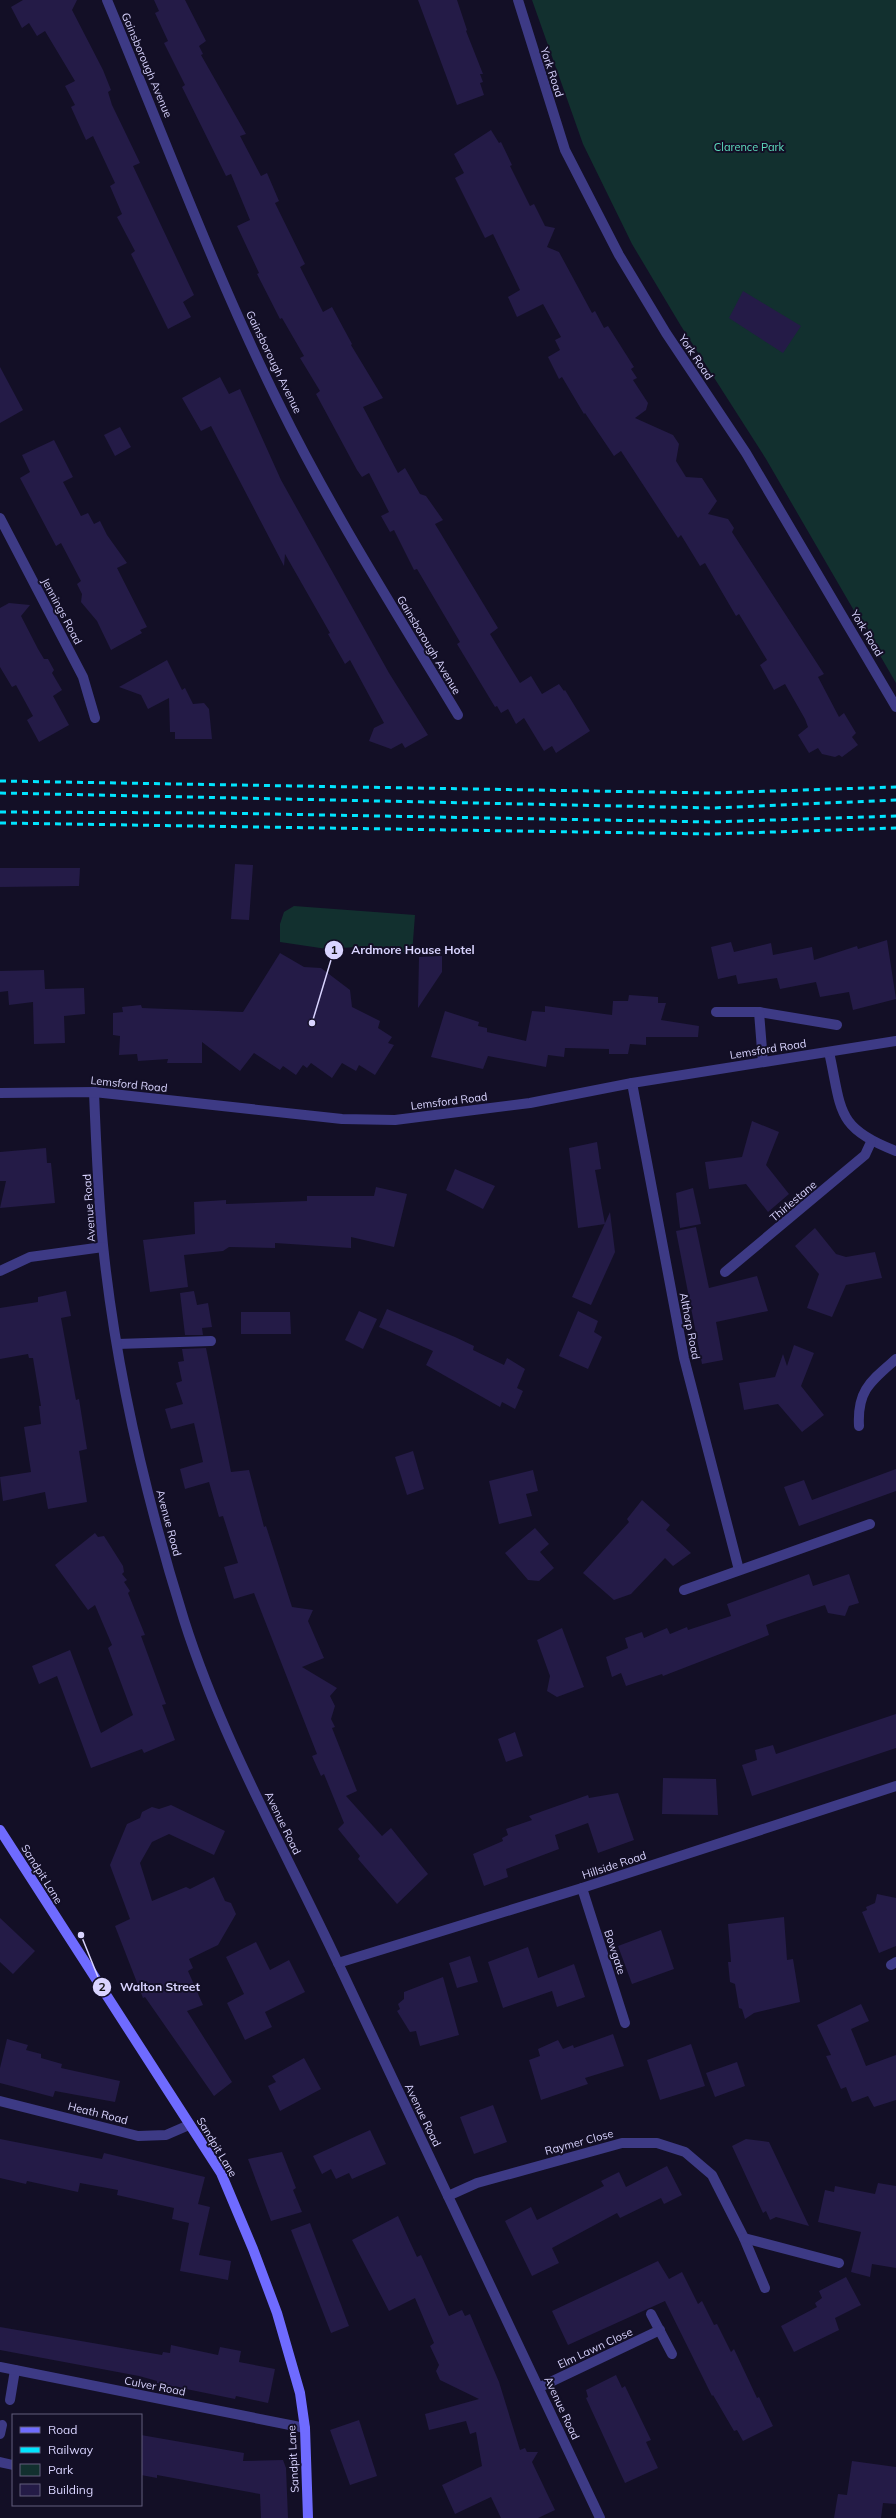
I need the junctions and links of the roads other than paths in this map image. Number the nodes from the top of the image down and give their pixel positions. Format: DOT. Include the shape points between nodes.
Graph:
graph roads {
  1 [pos="107,0"];
  2 [pos="518,0"];
  3 [pos="0,518"];
  4 [pos="896,707"];
  5 [pos="458,715"];
  6 [pos="95,718"];
  7 [pos="716,1012"];
  8 [pos="759,1012"];
  9 [pos="838,1025"];
  10 [pos="896,1041"];
  11 [pos="829,1052"];
  12 [pos="763,1062"];
  13 [pos="632,1083"];
  14 [pos="94,1092"];
  15 [pos="0,1093"];
  16 [pos="871,1142"];
  17 [pos="896,1151"];
  18 [pos="103,1247"];
  19 [pos="0,1271"];
  20 [pos="725,1272"];
  21 [pos="211,1341"];
  22 [pos="117,1344"];
  23 [pos="896,1359"];
  24 [pos="859,1426"];
  25 [pos="870,1524"];
  26 [pos="739,1570"];
  27 [pos="684,1590"];
  28 [pos="896,1786"];
  29 [pos="0,1830"];
  30 [pos="582,1888"];
  31 [pos="338,1963"];
  32 [pos="625,2023"];
  33 [pos="0,2101"];
  34 [pos="189,2125"];
  35 [pos="448,2196"];
  36 [pos="744,2238"];
  37 [pos="839,2263"];
  38 [pos="765,2288"];
  39 [pos="651,2314"];
  40 [pos="660,2330"];
  41 [pos="672,2354"];
  42 [pos="0,2366"];
  43 [pos="15,2370"];
  44 [pos="540,2387"];
  45 [pos="10,2400"];
  46 [pos="305,2428"];
  47 [pos="0,2462"];
  48 [pos="12,2465"];
  49 [pos="308,2518"];
  50 [pos="600,2518"];
  1 -- 5 [label="street, Gainsborough Avenue" via="244,330 279,404 357,546"];
  2 -- 4 [label="street, York Road" via="565,150 620,255 666,333 746,452"];
  3 -- 6 [label="street, Jennings Road" via="83,677"];
  7 -- 8 [label="street"];
  8 -- 9 [label="street"];
  8 -- 12 [label="street"];
  10 -- 11 [label="street, Lemsford Road"];
  11 -- 12 [label="street, Lemsford Road"];
  11 -- 16 [label="street" via="842,1114 853,1129"];
  12 -- 13 [label="street, Lemsford Road"];
  13 -- 14 [label="street, Lemsford Road" via="530,1103 395,1120 334,1119"];
  13 -- 26 [label="street, Althorp Road" via="684,1358"];
  14 -- 15 [label="street, Lemsford Road"];
  14 -- 18 [label="street, Avenue Road"];
  16 -- 17 [label="street"];
  16 -- 20 [label="street, Thirlestane" via="865,1155"];
  18 -- 19 [label="street" via="30,1257"];
  18 -- 22 [label="street, Avenue Road"];
  21 -- 22 [label="street"];
  22 -- 31 [label="street, Avenue Road" via="139,1457 185,1623 253,1791"];
  23 -- 24 [label="street" via="867,1384 858,1412"];
  25 -- 26 [label="street"];
  26 -- 27 [label="street"];
  28 -- 30 [label="street, Hillside Road"];
  29 -- 34 [label="street, Sandpit Lane"];
  30 -- 31 [label="street, Hillside Road"];
  30 -- 32 [label="street, Bowgate"];
  31 -- 35 [label="street, Avenue Road"];
  33 -- 34 [label="street, Heath Road" via="138,2136 166,2135"];
  34 -- 46 [label="street, Sandpit Lane" via="221,2173 253,2248 290,2354 300,2393"];
  35 -- 36 [label="street, Raymer Close" via="477,2183 622,2143 657,2143 685,2152 712,2175"];
  35 -- 44 [label="street, Avenue Road"];
  36 -- 37 [label="street"];
  36 -- 38 [label="street, Raymer Close"];
  39 -- 40 [label="street"];
  40 -- 41 [label="street"];
  40 -- 44 [label="street, Elm Lawn Close"];
  42 -- 43 [label="street, Culver Road"];
  43 -- 45 [label="street"];
  43 -- 46 [label="street, Culver Road"];
  44 -- 50 [label="street, Avenue Road"];
  46 -- 49 [label="street, Sandpit Lane"];
  47 -- 48 [label="street"];
}
